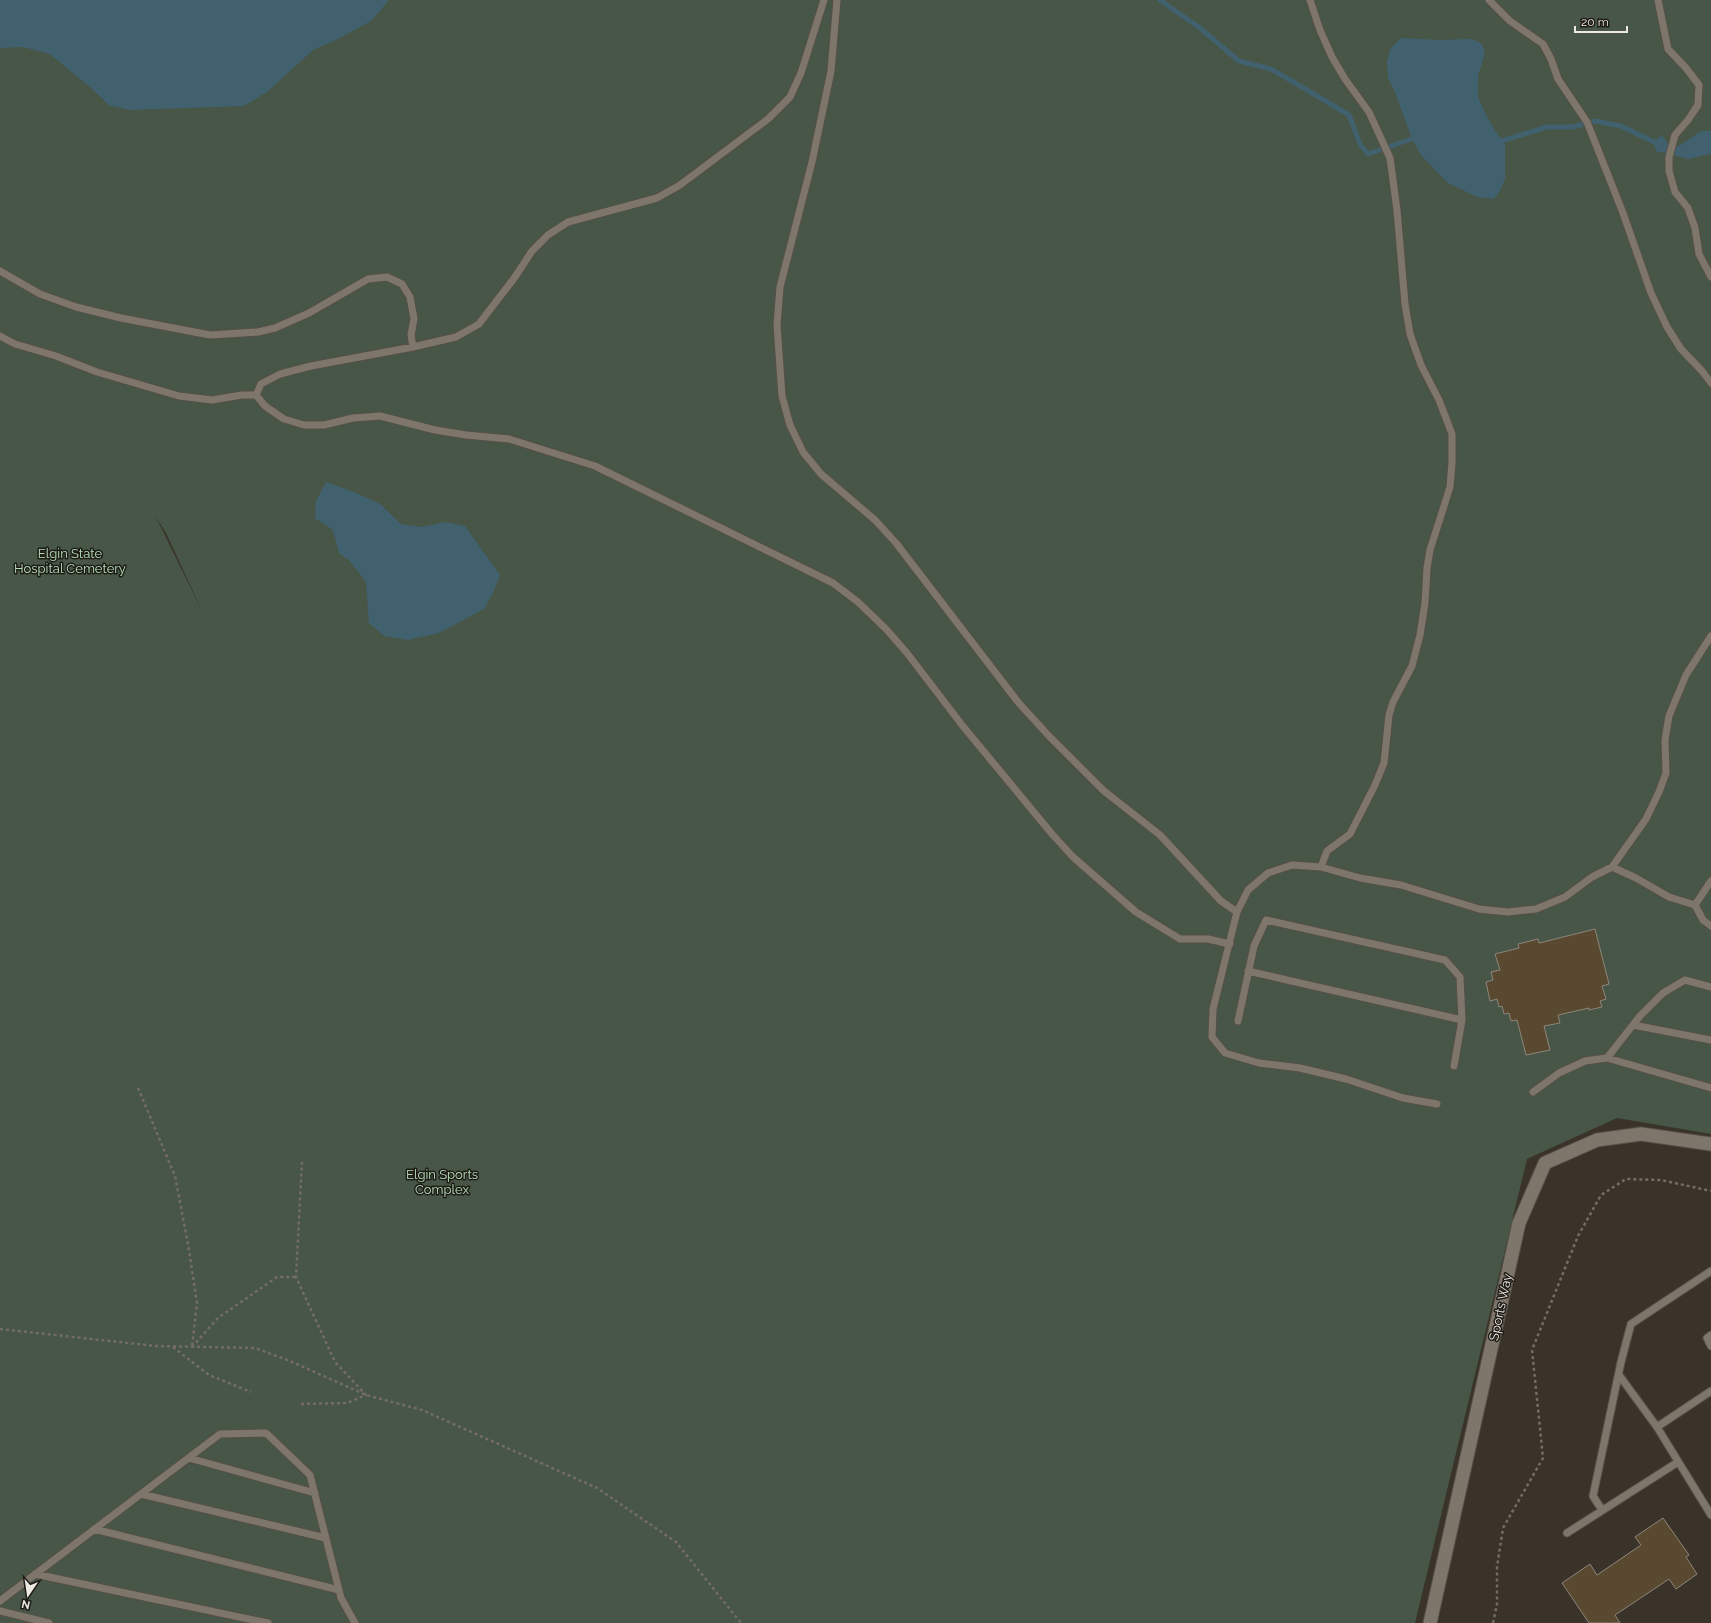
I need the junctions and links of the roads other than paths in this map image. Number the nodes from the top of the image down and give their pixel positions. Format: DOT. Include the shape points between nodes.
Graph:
graph roads {
  1 [pos="824,0"];
  2 [pos="837,0"];
  3 [pos="1310,0"];
  4 [pos="1489,0"];
  5 [pos="1658,0"];
  6 [pos="0,271"];
  7 [pos="1711,278"];
  8 [pos="0,336"];
  9 [pos="413,347"];
  10 [pos="1711,383"];
  11 [pos="256,395"];
  12 [pos="1711,636"];
  13 [pos="1612,867"];
  14 [pos="1321,868"];
  15 [pos="1711,881"];
  16 [pos="1695,906"];
  17 [pos="1237,912"];
  18 [pos="1711,926"];
  19 [pos="1230,944"];
  20 [pos="1248,971"];
  21 [pos="1711,987"];
  22 [pos="1462,1020"];
  23 [pos="1238,1021"];
  24 [pos="1633,1025"];
  25 [pos="1711,1040"];
  26 [pos="1606,1058"];
  27 [pos="1454,1066"];
  28 [pos="1711,1088"];
  29 [pos="1532,1092"];
  30 [pos="1437,1104"];
  31 [pos="1711,1144"];
  32 [pos="1711,1271"];
  33 [pos="1711,1335"];
  34 [pos="1711,1346"];
  35 [pos="1619,1375"];
  36 [pos="1711,1391"];
  37 [pos="1656,1427"];
  38 [pos="189,1458"];
  39 [pos="1678,1462"];
  40 [pos="315,1493"];
  41 [pos="141,1494"];
  42 [pos="1602,1510"];
  43 [pos="1711,1515"];
  44 [pos="94,1529"];
  45 [pos="1567,1533"];
  46 [pos="326,1538"];
  47 [pos="36,1574"];
  48 [pos="339,1590"];
  49 [pos="0,1601"];
  50 [pos="0,1612"];
  51 [pos="49,1623"];
  52 [pos="268,1623"];
  53 [pos="355,1623"];
  54 [pos="1430,1623"];
  1 -- 9 [label="lane" via="801,73 790,97 768,119 680,185 657,198 568,222 548,235 532,250 516,278 479,324 456,337"];
  2 -- 17 [label="lane" via="831,71 812,162 780,287 779,358 782,396 790,425 803,452 822,474 875,520 896,543 1018,702 1048,736 1104,791 1160,835 1221,901"];
  3 -- 14 [label="lane" via="1332,57 1345,80 1369,112 1390,158 1409,326 1421,365 1439,400 1452,434 1450,487 1430,550 1425,603 1412,666 1389,715 1384,763 1376,785 1350,834 1327,851"];
  4 -- 10 [label="lane" via="1510,21 1543,44 1558,79 1587,122 1651,293 1664,320 1681,349"];
  5 -- 7 [label="lane" via="1668,49 1699,85 1698,105 1675,135 1669,157 1669,171 1675,192 1688,208 1695,228 1699,254"];
  6 -- 9 [label="lane" via="40,294 76,307 210,334 258,332 275,328 309,313 368,279 387,277 402,284 410,297 414,319 411,334"];
  8 -- 11 [label="lane" via="97,372 179,396 212,400"];
  9 -- 11 [label="lane" via="280,374 261,384"];
  11 -- 19 [label="lane" via="265,406 284,419 304,425 324,425 353,418 380,416 434,430 509,439 588,464 640,487 833,583 858,602 886,629 962,725 1073,857 1136,912 1180,939 1208,939"];
  12 -- 13 [label="lane" via="1686,675 1670,716 1665,740 1666,773 1659,792 1646,819"];
  13 -- 14 [label="lane" via="1592,877 1565,897 1536,909 1508,912 1478,909 1402,885"];
  13 -- 16 [label="lane" via="1669,897"];
  14 -- 17 [label="lane" via="1292,865 1268,873 1248,890"];
  15 -- 16 [label="lane"];
  16 -- 18 [label="lane" via="1703,920"];
  17 -- 19 [label="lane"];
  19 -- 30 [label="lane" via="1213,1009 1212,1037 1225,1053 1259,1063 1300,1068 1338,1077 1403,1098"];
  20 -- 22 [label="lane"];
  20 -- 22 [label="lane" via="1254,946 1266,920 1445,960 1460,977"];
  20 -- 23 [label="lane"];
  21 -- 24 [label="lane" via="1685,980 1662,993"];
  22 -- 27 [label="lane"];
  24 -- 25 [label="lane"];
  24 -- 26 [label="lane"];
  26 -- 28 [label="lane"];
  26 -- 29 [label="lane" via="1584,1061 1559,1073"];
  31 -- 54 [label="street, Sports Way" via="1641,1134 1597,1140 1545,1163 1519,1223"];
  32 -- 35 [label="lane" via="1631,1324"];
  33 -- 34 [label="lane" via="1707,1338"];
  35 -- 37 [label="lane"];
  35 -- 42 [label="lane" via="1593,1496"];
  36 -- 37 [label="lane"];
  37 -- 39 [label="lane"];
  38 -- 40 [label="lane"];
  38 -- 40 [label="lane" via="220,1434 266,1433 310,1474"];
  38 -- 41 [label="lane"];
  39 -- 42 [label="lane"];
  39 -- 43 [label="lane"];
  40 -- 46 [label="lane"];
  41 -- 44 [label="lane"];
  41 -- 46 [label="lane"];
  42 -- 45 [label="lane"];
  44 -- 47 [label="lane"];
  44 -- 48 [label="lane"];
  46 -- 48 [label="lane"];
  47 -- 49 [label="lane"];
  47 -- 52 [label="lane"];
  48 -- 53 [label="lane"];
  50 -- 51 [label="lane"];
}
